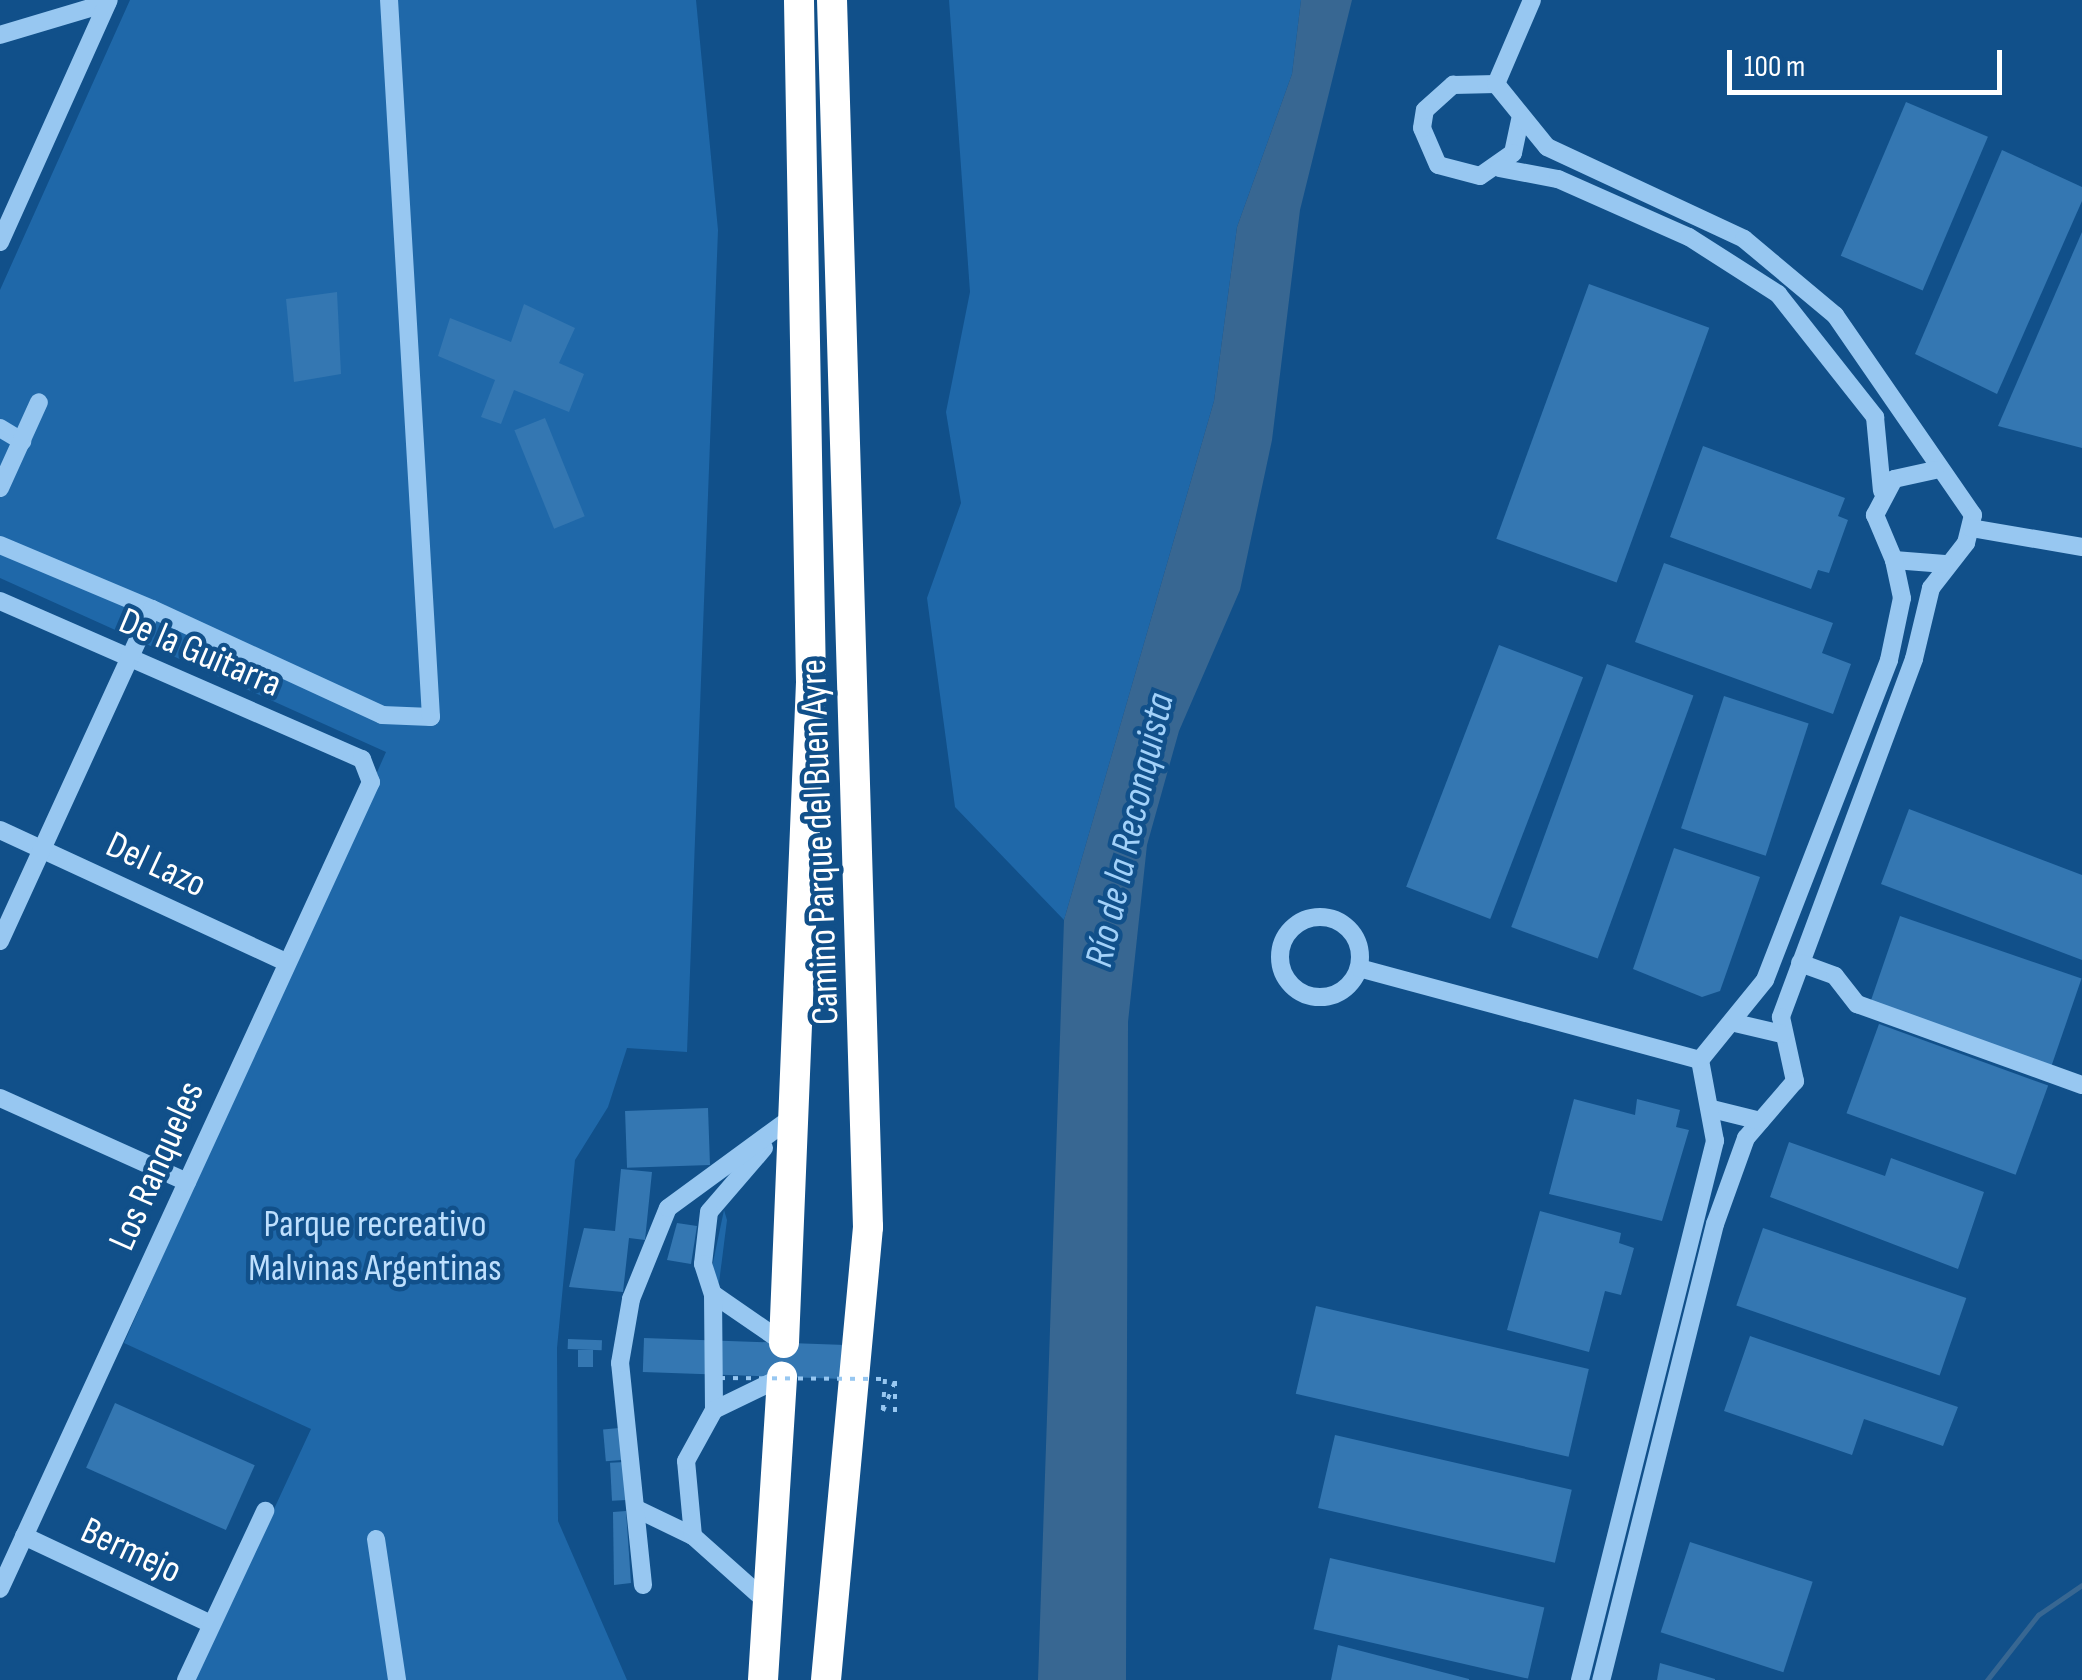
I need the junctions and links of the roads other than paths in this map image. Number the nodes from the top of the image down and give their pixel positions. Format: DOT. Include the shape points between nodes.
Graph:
graph roads {
  1 [pos="389,0"];
  2 [pos="799,0"];
  3 [pos="832,0"];
  4 [pos="1532,0"];
  5 [pos="108,2"];
  6 [pos="0,36"];
  7 [pos="1496,84"];
  8 [pos="1520,120"];
  9 [pos="1499,168"];
  10 [pos="7,208"];
  11 [pos="0,242"];
  12 [pos="39,402"];
  13 [pos="0,428"];
  14 [pos="22,441"];
  15 [pos="1935,470"];
  16 [pos="0,488"];
  17 [pos="1882,492"];
  18 [pos="1972,528"];
  19 [pos="0,545"];
  20 [pos="2082,547"];
  21 [pos="1894,560"];
  22 [pos="1945,564"];
  23 [pos="0,601"];
  24 [pos="152,609"];
  25 [pos="132,661"];
  26 [pos="369,770"];
  27 [pos="0,830"];
  28 [pos="43,848"];
  29 [pos="0,941"];
  30 [pos="284,961"];
  31 [pos="1800,963"];
  32 [pos="1359,968"];
  33 [pos="1736,1023"];
  34 [pos="1782,1034"];
  35 [pos="1700,1060"];
  36 [pos="2082,1084"];
  37 [pos="0,1098"];
  38 [pos="1712,1109"];
  39 [pos="792,1118"];
  40 [pos="1761,1121"];
  41 [pos="186,1182"];
  42 [pos="713,1294"];
  43 [pos="784,1343"];
  44 [pos="782,1376"];
  45 [pos="714,1410"];
  46 [pos="639,1510"];
  47 [pos="265,1511"];
  48 [pos="24,1536"];
  49 [pos="693,1536"];
  50 [pos="376,1540"];
  51 [pos="7,1554"];
  52 [pos="643,1585"];
  53 [pos="0,1588"];
  54 [pos="768,1603"];
  55 [pos="211,1624"];
  56 [pos="186,1680"];
  57 [pos="397,1680"];
  58 [pos="764,1680"];
  59 [pos="826,1680"];
  60 [pos="1580,1680"];
  61 [pos="1601,1680"];
  1 -- 24 [label="street" via="431,717 382,715"];
  2 -- 39 [label="highway, Camino Parque del Buen Ayre" via="812,571"];
  3 -- 59 [label="highway, Camino Parque del Buen Ayre" via="868,1226"];
  4 -- 7 [label="street"];
  5 -- 6 [label="street"];
  5 -- 10 [label="street"];
  7 -- 8 [label="street"];
  7 -- 9 [label="street" via="1452,85 1425,110 1422,128 1438,165 1457,175"];
  8 -- 9 [label="street" via="1513,154"];
  8 -- 15 [label="street" via="1547,147 1744,238 1792,275 1869,357"];
  9 -- 17 [label="street" via="1558,179 1689,237 1778,294 1875,417"];
  10 -- 11 [label="street"];
  12 -- 14 [label="street"];
  13 -- 14 [label="street"];
  14 -- 16 [label="street"];
  15 -- 17 [label="street" via="1914,469"];
  15 -- 18 [label="street" via="1969,501"];
  17 -- 21 [label="street" via="1877,532"];
  18 -- 20 [label="street"];
  18 -- 22 [label="street"];
  19 -- 24 [label="street"];
  21 -- 22 [label="street"];
  21 -- 33 [label="street" via="1902,598 1889,660 1765,980"];
  22 -- 31 [label="street"];
  23 -- 25 [label="street, De la Guitarra"];
  24 -- 25 [label="street"];
  25 -- 26 [label="street, De la Guitarra" via="362,759"];
  25 -- 28 [label="street"];
  26 -- 30 [label="street, Los Ranqueles"];
  27 -- 28 [label="street, Del Lazo"];
  28 -- 29 [label="street"];
  28 -- 30 [label="street, Del Lazo"];
  30 -- 41 [label="street, Los Ranqueles"];
  31 -- 34 [label="street"];
  31 -- 36 [label="street" via="1834,976 1858,1004"];
  32 -- 32 [label="street" via="1349,928 1324,917 1297,924 1280,946 1288,982 1309,996 1345,989"];
  32 -- 35 [label="street"];
  33 -- 34 [label="street"];
  33 -- 35 [label="street"];
  34 -- 40 [label="street" via="1795,1081"];
  35 -- 38 [label="street"];
  37 -- 41 [label="street"];
  38 -- 40 [label="street"];
  38 -- 60 [label="street" via="1715,1141"];
  39 -- 42 [label="street" via="709,1212 703,1264"];
  39 -- 43 [label="highway, Camino Parque del Buen Ayre"];
  39 -- 46 [label="street" via="658,1222 620,1363"];
  40 -- 61 [label="street" via="1736,1159 1715,1224"];
  41 -- 48 [label="street, Los Ranqueles"];
  42 -- 43 [label="street"];
  42 -- 45 [label="street"];
  44 -- 45 [label="street"];
  44 -- 54 [label="highway"];
  45 -- 49 [label="street" via="686,1462"];
  46 -- 49 [label="street"];
  46 -- 52 [label="street"];
  47 -- 55 [label="street"];
  48 -- 51 [label="street, Los Ranqueles"];
  48 -- 55 [label="street, Bermejo"];
  49 -- 54 [label="street"];
  50 -- 57 [label="street"];
  51 -- 53 [label="street, Los Ranqueles"];
  54 -- 58 [label="highway"];
  55 -- 56 [label="street"];
}
